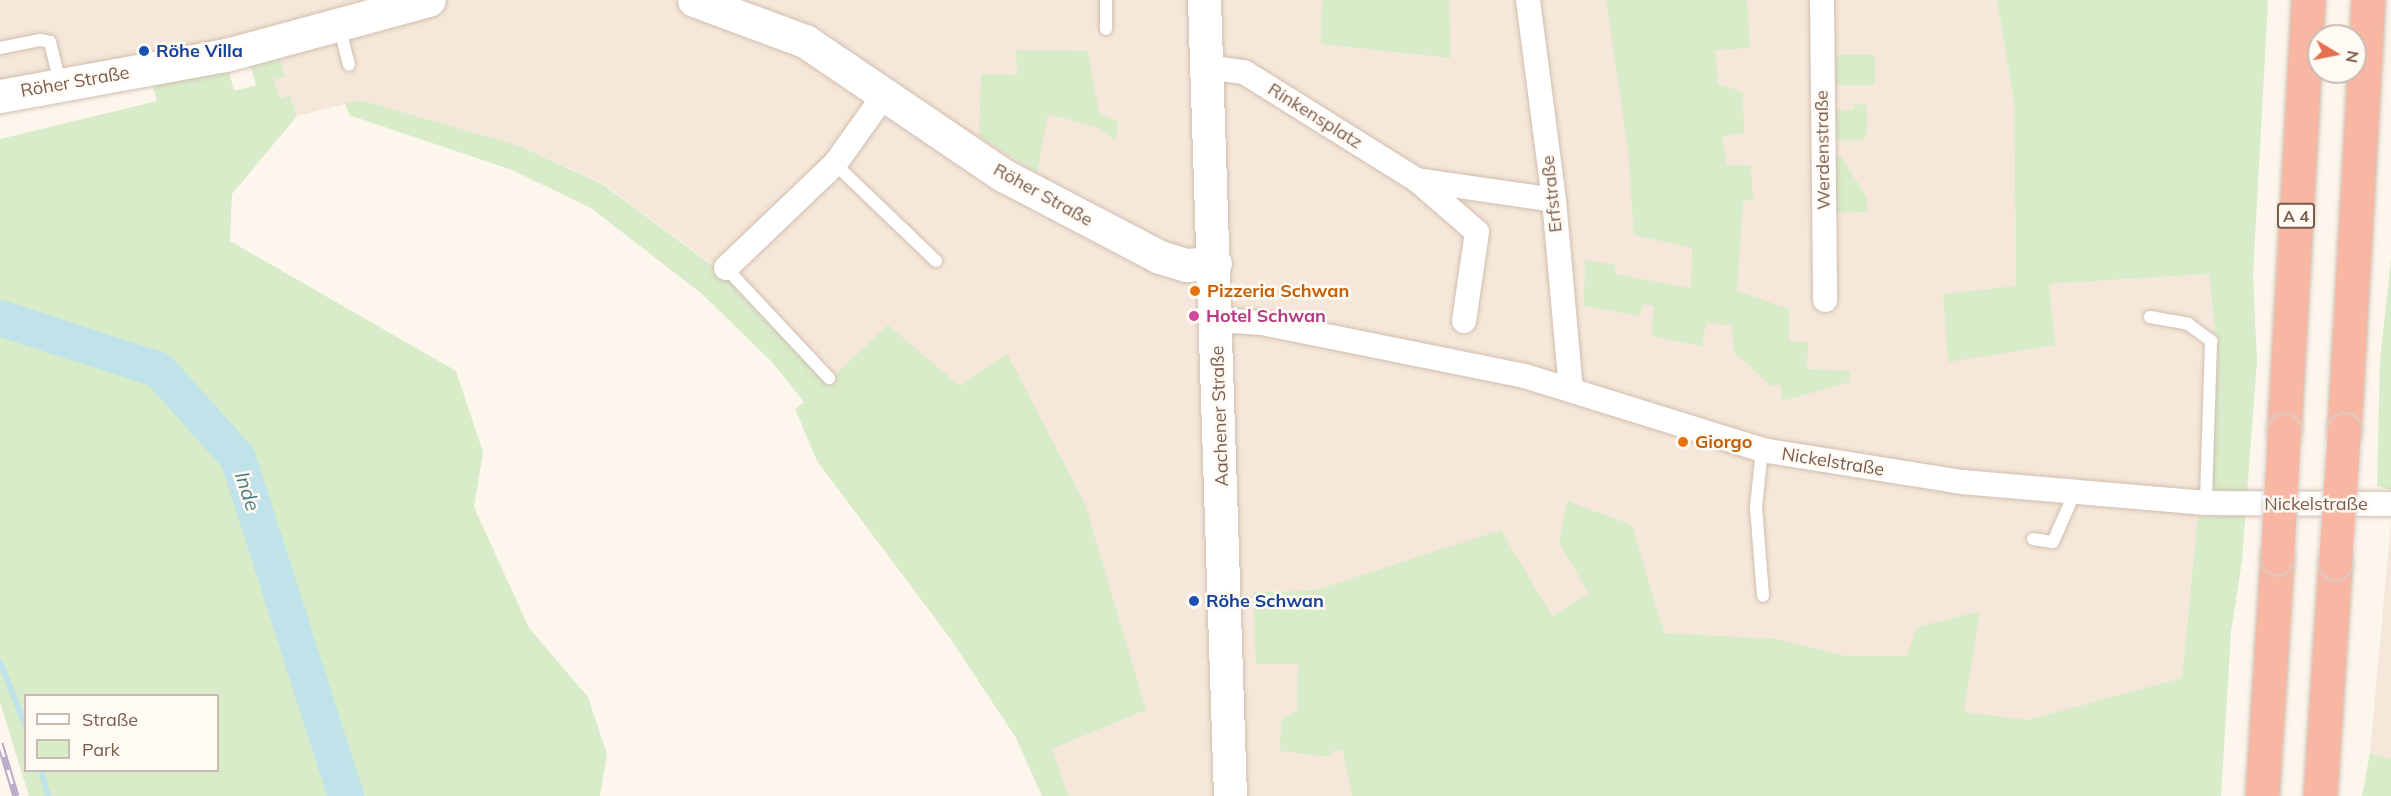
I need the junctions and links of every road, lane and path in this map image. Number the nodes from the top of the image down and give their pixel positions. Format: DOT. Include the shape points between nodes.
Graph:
graph roads {
  1 [pos="429,0"];
  2 [pos="694,0"];
  3 [pos="1106,0"];
  4 [pos="1204,0"];
  5 [pos="1528,0"];
  6 [pos="1822,0"];
  7 [pos="2308,0"];
  8 [pos="2368,0"];
  9 [pos="339,26"];
  10 [pos="1106,29"];
  11 [pos="0,48"];
  12 [pos="349,65"];
  13 [pos="1207,67"];
  14 [pos="60,84"];
  15 [pos="885,93"];
  16 [pos="0,96"];
  17 [pos="835,164"];
  18 [pos="1417,180"];
  19 [pos="1554,200"];
  20 [pos="936,261"];
  21 [pos="1215,263"];
  22 [pos="726,268"];
  23 [pos="1825,300"];
  24 [pos="2150,317"];
  25 [pos="1217,320"];
  26 [pos="1464,321"];
  27 [pos="829,378"];
  28 [pos="1571,389"];
  29 [pos="1762,450"];
  30 [pos="2075,492"];
  31 [pos="2206,503"];
  32 [pos="2391,504"];
  33 [pos="2033,540"];
  34 [pos="1762,596"];
  35 [pos="1230,796"];
  36 [pos="2262,796"];
  37 [pos="2320,796"];
  1 -- 9 [label="main road, Röher Straße"];
  2 -- 15 [label="main road, Röher Straße" via="805,40"];
  3 -- 10 [label="lane"];
  4 -- 13 [label="main road, Aachener Straße"];
  5 -- 19 [label="street, Erfstraße"];
  6 -- 23 [label="street, Werdenstraße"];
  7 -- 36 [label="highway, A 4, bridge"];
  8 -- 37 [label="highway, bridge"];
  9 -- 12 [label="lane"];
  9 -- 14 [label="main road, Röher Straße" via="194,61"];
  11 -- 14 [label="lane" via="40,40 50,42"];
  13 -- 18 [label="street, Rinkensplatz" via="1244,72"];
  13 -- 21 [label="main road, Aachener Straße"];
  14 -- 16 [label="main road, Röher Straße"];
  15 -- 17 [label="street"];
  15 -- 21 [label="main road, Röher Straße" via="1003,175 1118,236 1160,257 1187,265"];
  17 -- 20 [label="lane"];
  17 -- 22 [label="street"];
  18 -- 19 [label="street, Rinkensplatz"];
  18 -- 26 [label="street, Rinkensplatz" via="1477,232"];
  19 -- 28 [label="street, Erfstraße"];
  21 -- 25 [label="main road, Aachener Straße"];
  22 -- 27 [label="lane"];
  24 -- 31 [label="lane" via="2188,324 2211,341"];
  25 -- 28 [label="street, Nickelstraße" via="1262,323 1525,376"];
  25 -- 35 [label="main road, Aachener Straße"];
  28 -- 29 [label="street, Nickelstraße"];
  29 -- 30 [label="street, Nickelstraße" via="1962,482"];
  29 -- 34 [label="lane" via="1756,507"];
  30 -- 31 [label="street, Nickelstraße"];
  30 -- 33 [label="lane" via="2053,542"];
  31 -- 32 [label="street, Nickelstraße"];
}
